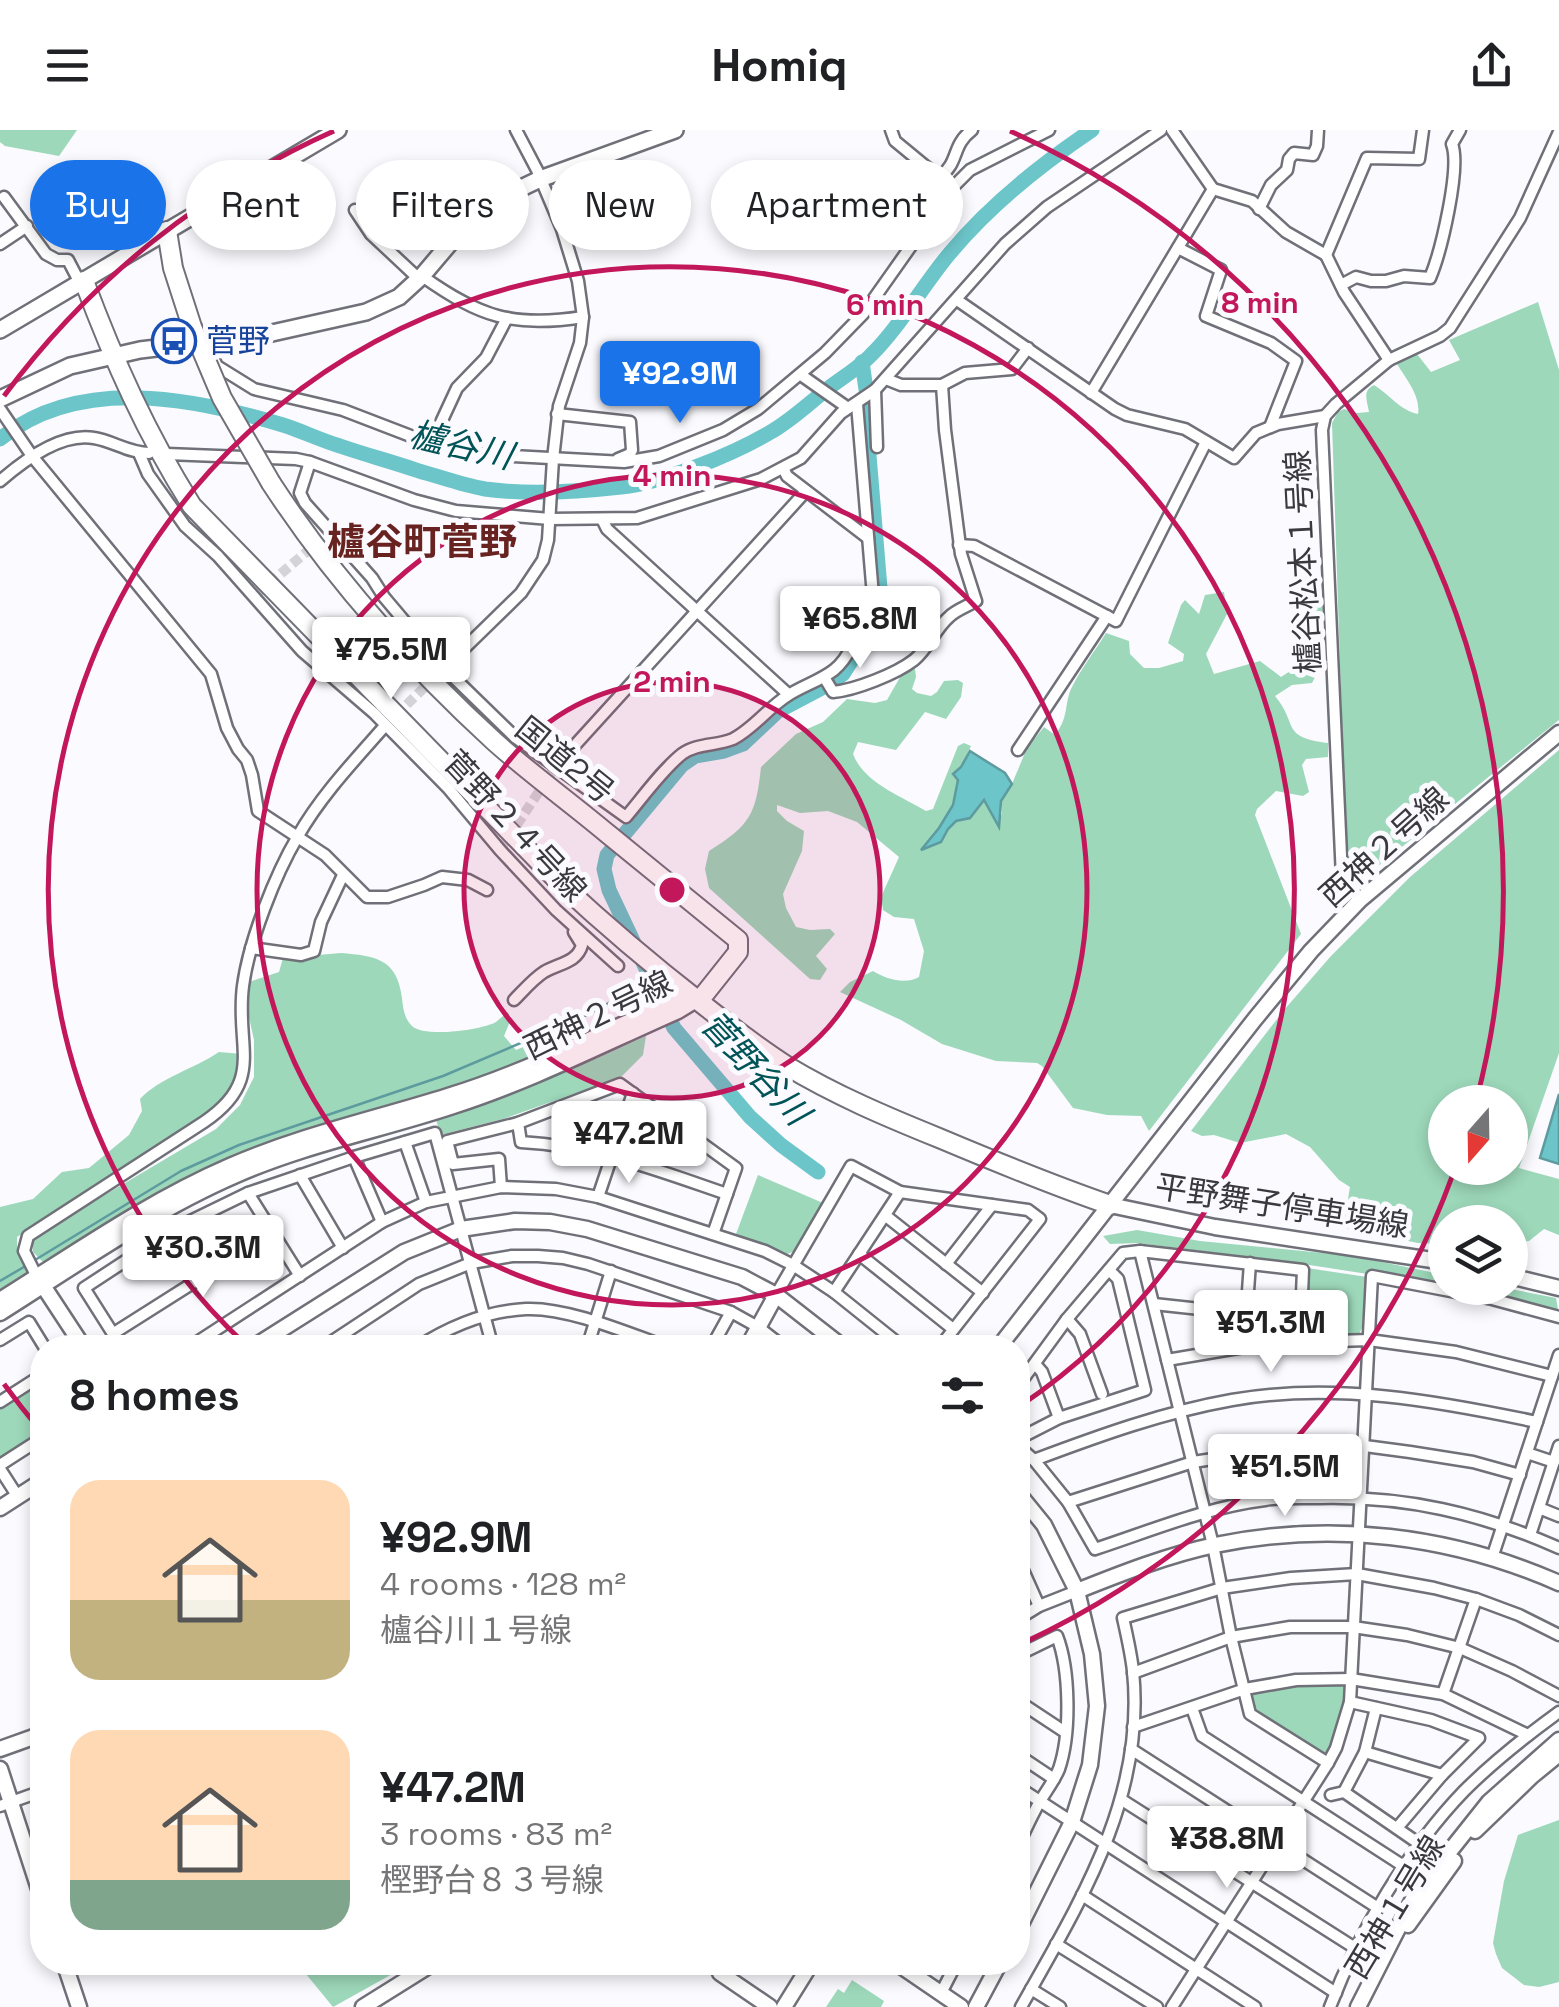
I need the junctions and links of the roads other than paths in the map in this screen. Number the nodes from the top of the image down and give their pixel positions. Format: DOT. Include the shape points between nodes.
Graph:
graph roads {
  1 [pos="338,130"];
  2 [pos="516,130"];
  3 [pos="674,130"];
  4 [pos="891,130"];
  5 [pos="972,130"];
  6 [pos="1049,130"];
  7 [pos="1161,130"];
  8 [pos="1172,130"];
  9 [pos="1318,130"];
  10 [pos="1423,130"];
  11 [pos="1460,130"];
  12 [pos="1559,132"];
  13 [pos="919,160"];
  14 [pos="953,160"];
  15 [pos="963,177"];
  16 [pos="540,179"];
  17 [pos="1213,189"];
  18 [pos="4,197"];
  19 [pos="1259,209"];
  20 [pos="27,226"];
  21 [pos="166,231"];
  22 [pos="0,244"];
  23 [pos="1178,248"];
  24 [pos="135,250"];
  25 [pos="387,250"];
  26 [pos="908,250"];
  27 [pos="1326,255"];
  28 [pos="421,278"];
  29 [pos="82,282"];
  30 [pos="1341,285"];
  31 [pos="957,300"];
  32 [pos="583,317"];
  33 [pos="506,318"];
  34 [pos="0,330"];
  35 [pos="206,342"];
  36 [pos="1028,348"];
  37 [pos="112,357"];
  38 [pos="1389,360"];
  39 [pos="801,375"];
  40 [pos="886,380"];
  41 [pos="942,385"];
  42 [pos="875,390"];
  43 [pos="1091,392"];
  44 [pos="0,399"];
  45 [pos="853,406"];
  46 [pos="0,409"];
  47 [pos="558,414"];
  48 [pos="1325,416"];
  49 [pos="1270,426"];
  50 [pos="1206,442"];
  51 [pos="431,444"];
  52 [pos="146,447"];
  53 [pos="876,447"];
  54 [pos="167,454"];
  55 [pos="32,456"];
  56 [pos="553,459"];
  57 [pos="310,462"];
  58 [pos="611,462"];
  59 [pos="783,468"];
  60 [pos="0,481"];
  61 [pos="806,491"];
  62 [pos="550,519"];
  63 [pos="602,519"];
  64 [pos="868,538"];
  65 [pos="960,545"];
  66 [pos="698,610"];
  67 [pos="1111,619"];
  68 [pos="441,671"];
  69 [pos="824,677"];
  70 [pos="788,694"];
  71 [pos="382,728"];
  72 [pos="1559,733"];
  73 [pos="1018,750"];
  74 [pos="556,766"];
  75 [pos="298,836"];
  76 [pos="343,874"];
  77 [pos="487,890"];
  78 [pos="1360,900"];
  79 [pos="566,918"];
  80 [pos="251,948"];
  81 [pos="618,966"];
  82 [pos="674,999"];
  83 [pos="514,1000"];
  84 [pos="696,1000"];
  85 [pos="632,1092"];
  86 [pos="518,1123"];
  87 [pos="405,1142"];
  88 [pos="611,1155"];
  89 [pos="354,1157"];
  90 [pos="300,1175"];
  91 [pos="501,1187"];
  92 [pos="900,1192"];
  93 [pos="248,1193"];
  94 [pos="727,1194"];
  95 [pos="452,1196"];
  96 [pos="598,1197"];
  97 [pos="426,1202"];
  98 [pos="992,1205"];
  99 [pos="1110,1205"];
  100 [pos="886,1216"];
  101 [pos="382,1222"];
  102 [pos="461,1229"];
  103 [pos="272,1233"];
  104 [pos="714,1234"];
  105 [pos="344,1248"];
  106 [pos="1140,1251"];
  107 [pos="859,1254"];
  108 [pos="1428,1259"];
  109 [pos="472,1263"];
  110 [pos="1250,1263"];
  111 [pos="946,1264"];
  112 [pos="793,1265"];
  113 [pos="1109,1270"];
  114 [pos="610,1271"];
  115 [pos="36,1273"];
  116 [pos="300,1276"];
  117 [pos="1528,1280"];
  118 [pos="1559,1288"];
  119 [pos="834,1292"];
  120 [pos="983,1293"];
  121 [pos="776,1295"];
  122 [pos="0,1300"];
  123 [pos="1154,1304"];
  124 [pos="731,1312"];
  125 [pos="0,1313"];
  126 [pos="1246,1314"];
  127 [pos="486,1315"];
  128 [pos="1559,1317"];
  129 [pos="1066,1318"];
  130 [pos="595,1323"];
  131 [pos="758,1327"];
  132 [pos="953,1329"];
  133 [pos="114,1333"];
  134 [pos="36,1335"];
  135 [pos="76,1335"];
  136 [pos="208,1335"];
  137 [pos="273,1335"];
  138 [pos="342,1335"];
  139 [pos="439,1335"];
  140 [pos="490,1335"];
  141 [pos="591,1335"];
  142 [pos="631,1335"];
  143 [pos="719,1335"];
  144 [pos="754,1335"];
  145 [pos="768,1335"];
  146 [pos="827,1335"];
  147 [pos="888,1335"];
  148 [pos="948,1335"];
  149 [pos="1008,1335"];
  150 [pos="0,1340"];
  151 [pos="1369,1340"];
  152 [pos="1300,1342"];
  153 [pos="1244,1348"];
  154 [pos="1559,1355"];
  155 [pos="1168,1360"];
  156 [pos="1035,1364"];
  157 [pos="1030,1370"];
  158 [pos="1552,1376"];
  159 [pos="30,1383"];
  160 [pos="1102,1394"];
  161 [pos="1366,1395"];
  162 [pos="0,1402"];
  163 [pos="1181,1412"];
  164 [pos="1059,1418"];
  165 [pos="1537,1422"];
  166 [pos="1030,1436"];
  167 [pos="30,1446"];
  168 [pos="1365,1446"];
  169 [pos="1559,1446"];
  170 [pos="1527,1452"];
  171 [pos="1030,1456"];
  172 [pos="1034,1460"];
  173 [pos="1193,1462"];
  174 [pos="1554,1462"];
  175 [pos="0,1467"];
  176 [pos="1520,1475"];
  177 [pos="1554,1481"];
  178 [pos="30,1490"];
  179 [pos="1362,1496"];
  180 [pos="18,1497"];
  181 [pos="1068,1502"];
  182 [pos="0,1508"];
  183 [pos="1030,1508"];
  184 [pos="1539,1508"];
  185 [pos="1206,1513"];
  186 [pos="1559,1516"];
  187 [pos="1504,1524"];
  188 [pos="1360,1532"];
  189 [pos="1530,1535"];
  190 [pos="1213,1545"];
  191 [pos="1559,1548"];
  192 [pos="1492,1558"];
  193 [pos="1357,1574"];
  194 [pos="1559,1583"];
  195 [pos="1030,1585"];
  196 [pos="1222,1588"];
  197 [pos="1078,1591"];
  198 [pos="1476,1599"];
  199 [pos="1040,1606"];
  200 [pos="1030,1611"];
  201 [pos="1354,1627"];
  202 [pos="1559,1634"];
  203 [pos="1231,1637"];
  204 [pos="1460,1648"];
  205 [pos="1030,1650"];
  206 [pos="1133,1673"];
  207 [pos="1351,1679"];
  208 [pos="1245,1690"];
  209 [pos="1443,1694"];
  210 [pos="1559,1696"];
  211 [pos="1350,1702"];
  212 [pos="1192,1708"];
  213 [pos="1376,1708"];
  214 [pos="1030,1709"];
  215 [pos="1559,1712"];
  216 [pos="1133,1727"];
  217 [pos="1065,1732"];
  218 [pos="1528,1735"];
  219 [pos="30,1738"];
  220 [pos="1559,1740"];
  221 [pos="1132,1748"];
  222 [pos="0,1749"];
  223 [pos="1365,1752"];
  224 [pos="1559,1754"];
  225 [pos="1030,1763"];
  226 [pos="1328,1763"];
  227 [pos="0,1769"];
  228 [pos="1442,1775"];
  229 [pos="1054,1779"];
  230 [pos="1344,1792"];
  231 [pos="1030,1794"];
  232 [pos="30,1795"];
  233 [pos="1331,1795"];
  234 [pos="1122,1800"];
  235 [pos="1040,1801"];
  236 [pos="1303,1803"];
  237 [pos="6,1804"];
  238 [pos="1030,1821"];
  239 [pos="1072,1822"];
  240 [pos="1398,1828"];
  241 [pos="1278,1843"];
  242 [pos="1106,1844"];
  243 [pos="1421,1845"];
  244 [pos="30,1867"];
  245 [pos="1406,1867"];
  246 [pos="1252,1883"];
  247 [pos="1082,1895"];
  248 [pos="1030,1906"];
  249 [pos="1378,1908"];
  250 [pos="1226,1921"];
  251 [pos="1056,1944"];
  252 [pos="1355,1948"];
  253 [pos="1196,1968"];
  254 [pos="68,1975"];
  255 [pos="414,1975"];
  256 [pos="723,1975"];
  257 [pos="804,1975"];
  258 [pos="914,1975"];
  259 [pos="949,1975"];
  260 [pos="993,1975"];
  261 [pos="1031,1989"];
  262 [pos="940,1993"];
  263 [pos="1336,1993"];
  264 [pos="79,2007"];
  265 [pos="363,2007"];
  266 [pos="770,2007"];
  267 [pos="784,2007"];
  268 [pos="962,2007"];
  269 [pos="976,2007"];
  270 [pos="1021,2007"];
  271 [pos="1060,2007"];
  272 [pos="1157,2007"];
  273 [pos="1172,2007"];
  274 [pos="1256,2007"];
  275 [pos="1330,2007"];
  276 [pos="1358,2007"];
  277 [pos="1367,2007"];
  1 -- 21 [label="main road"];
  2 -- 16 [label="street"];
  3 -- 16 [label="main road"];
  4 -- 13 [label="street"];
  5 -- 14 [label="street" via="960,139"];
  6 -- 15 [label="street"];
  7 -- 31 [label="street" via="1046,207"];
  8 -- 17 [label="street"];
  9 -- 19 [label="street" via="1313,155 1294,153"];
  10 -- 27 [label="street" via="1419,159 1367,158"];
  11 -- 30 [label="street" via="1452,144 1449,213 1430,278 1356,277"];
  12 -- 38 [label="street, 櫨谷松本１号線" via="1520,218 1460,316 1440,336"];
  16 -- 28 [label="main road" via="486,205"];
  16 -- 32 [label="street" via="562,229"];
  17 -- 19 [label="street"];
  17 -- 23 [label="street"];
  18 -- 20 [label="street"];
  19 -- 27 [label="street"];
  20 -- 22 [label="street"];
  20 -- 29 [label="street" via="52,258 68,260"];
  21 -- 84 [label="highway, 国道2号, bridge" via="192,327 222,398 302,530 439,688 738,940 738,952"];
  23 -- 43 [label="street"];
  23 -- 49 [label="street" via="1221,270 1206,316 1271,343 1296,362"];
  24 -- 29 [label="main road"];
  25 -- 28 [label="street"];
  26 -- 39 [label="street" via="863,314"];
  27 -- 30 [label="street"];
  28 -- 33 [label="street" via="483,313"];
  28 -- 35 [label="main road" via="366,312"];
  29 -- 34 [label="main road"];
  29 -- 37 [label="highway"];
  30 -- 38 [label="street"];
  31 -- 36 [label="street"];
  31 -- 40 [label="street"];
  32 -- 33 [label="street"];
  32 -- 47 [label="street"];
  33 -- 51 [label="street" via="486,358 457,388"];
  35 -- 37 [label="main road"];
  35 -- 51 [label="street" via="216,366 254,389 343,410"];
  36 -- 41 [label="street" via="1012,369 964,373"];
  36 -- 43 [label="street"];
  37 -- 44 [label="main road" via="70,366"];
  37 -- 52 [label="highway"];
  38 -- 48 [label="street, 櫨谷松本１号線"];
  39 -- 45 [label="street"];
  39 -- 58 [label="street" via="723,430 659,456"];
  40 -- 41 [label="street"];
  40 -- 42 [label="street"];
  41 -- 65 [label="street"];
  42 -- 45 [label="street"];
  42 -- 53 [label="street"];
  43 -- 50 [label="street" via="1127,415 1185,429"];
  45 -- 59 [label="street"];
  45 -- 64 [label="street"];
  46 -- 55 [label="street"];
  47 -- 56 [label="street"];
  47 -- 58 [label="street" via="630,422 632,450"];
  48 -- 49 [label="street"];
  48 -- 78 [label="street, 櫨谷松本１号線" via="1342,878"];
  49 -- 50 [label="street" via="1234,458"];
  50 -- 67 [label="street"];
  51 -- 56 [label="street" via="455,454"];
  52 -- 55 [label="street" via="91,436"];
  52 -- 79 [label="street, 菅野２４号線" via="148,474 186,526 302,651 448,788"];
  52 -- 82 [label="highway" via="192,506"];
  54 -- 57 [label="street"];
  55 -- 60 [label="street"];
  55 -- 75 [label="street" via="211,674 228,728 247,760 258,811"];
  56 -- 58 [label="street"];
  56 -- 62 [label="street"];
  57 -- 62 [label="street" via="456,511"];
  57 -- 68 [label="street" via="300,493 305,502"];
  59 -- 61 [label="street"];
  59 -- 63 [label="street" via="638,518"];
  61 -- 64 [label="street"];
  61 -- 66 [label="street"];
  62 -- 63 [label="street"];
  62 -- 68 [label="street" via="534,576"];
  63 -- 66 [label="street"];
  64 -- 69 [label="street" via="868,612 846,656"];
  65 -- 67 [label="street" via="974,546"];
  65 -- 69 [label="street" via="976,600 948,617 912,661 848,691 833,692"];
  66 -- 70 [label="street"];
  66 -- 74 [label="street"];
  67 -- 73 [label="street"];
  68 -- 74 [label="street"];
  69 -- 70 [label="street"];
  70 -- 74 [label="street" via="740,736 682,754 626,817"];
  71 -- 75 [label="street"];
  72 -- 78 [label="street, 西神２号線"];
  75 -- 76 [label="street"];
  75 -- 80 [label="street"];
  76 -- 77 [label="street" via="374,898 442,877"];
  76 -- 80 [label="street" via="314,951"];
  78 -- 99 [label="street, 西神２号線" via="1266,1006"];
  79 -- 81 [label="street, 菅野２４号線"];
  79 -- 83 [label="street" via="581,952 542,973"];
  80 -- 115 [label="street" via="241,1011 244,1063 234,1096 214,1116 28,1236 24,1251"];
  82 -- 84 [label="highway"];
  82 -- 84 [label="street, 西神２号線"];
  82 -- 115 [label="street, 西神２号線" via="655,1015 526,1068 232,1165"];
  84 -- 99 [label="highway" via="832,1090"];
  85 -- 86 [label="street" via="620,1084"];
  85 -- 88 [label="street"];
  85 -- 94 [label="street" via="736,1168"];
  86 -- 88 [label="street" via="521,1142"];
  86 -- 91 [label="street" via="447,1141 453,1164 499,1159"];
  87 -- 89 [label="street"];
  87 -- 95 [label="street" via="435,1133"];
  87 -- 97 [label="street"];
  88 -- 94 [label="street"];
  88 -- 96 [label="street"];
  89 -- 90 [label="street"];
  89 -- 101 [label="street"];
  90 -- 93 [label="street"];
  90 -- 105 [label="street"];
  91 -- 95 [label="street"];
  91 -- 96 [label="street"];
  92 -- 98 [label="street"];
  92 -- 100 [label="street"];
  92 -- 112 [label="street" via="850,1166"];
  93 -- 103 [label="street"];
  93 -- 133 [label="street" via="174,1229 84,1288"];
  94 -- 104 [label="street"];
  95 -- 97 [label="street"];
  95 -- 102 [label="street"];
  96 -- 104 [label="street"];
  97 -- 101 [label="street"];
  98 -- 111 [label="street"];
  98 -- 120 [label="street" via="1028,1210 1040,1219"];
  99 -- 108 [label="street, 平野舞子停車場線" via="1215,1228"];
  99 -- 149 [label="street, 西神２号線"];
  100 -- 107 [label="street"];
  100 -- 111 [label="street"];
  101 -- 105 [label="street"];
  102 -- 109 [label="street"];
  102 -- 121 [label="street" via="515,1221 587,1229 724,1271"];
  102 -- 137 [label="street" via="404,1252"];
  103 -- 116 [label="street"];
  103 -- 133 [label="street"];
  104 -- 112 [label="street"];
  105 -- 116 [label="street"];
  106 -- 110 [label="street"];
  106 -- 113 [label="street" via="1123,1253"];
  106 -- 123 [label="street"];
  107 -- 119 [label="street"];
  107 -- 132 [label="street"];
  109 -- 114 [label="street" via="538,1256"];
  109 -- 127 [label="street"];
  109 -- 138 [label="street" via="419,1284"];
  110 -- 126 [label="street"];
  110 -- 152 [label="street" via="1304,1270"];
  111 -- 120 [label="street"];
  112 -- 119 [label="street"];
  112 -- 121 [label="street"];
  113 -- 129 [label="street"];
  113 -- 164 [label="street" via="1118,1279 1146,1390"];
  114 -- 124 [label="street"];
  114 -- 130 [label="street"];
  115 -- 122 [label="street, 西神２号線"];
  115 -- 125 [label="street, 西神２号線"];
  115 -- 135 [label="street"];
  116 -- 136 [label="street"];
  117 -- 118 [label="street"];
  119 -- 147 [label="street"];
  120 -- 132 [label="street"];
  121 -- 131 [label="street"];
  121 -- 146 [label="street"];
  123 -- 126 [label="street"];
  123 -- 155 [label="street"];
  124 -- 131 [label="street"];
  124 -- 143 [label="street"];
  126 -- 153 [label="street"];
  127 -- 130 [label="street" via="529,1309"];
  127 -- 139 [label="street"];
  127 -- 140 [label="street"];
  128 -- 151 [label="street" via="1372,1276"];
  129 -- 156 [label="street"];
  129 -- 160 [label="street" via="1080,1334"];
  130 -- 141 [label="street"];
  130 -- 142 [label="street"];
  131 -- 144 [label="street"];
  131 -- 145 [label="street"];
  132 -- 148 [label="street"];
  134 -- 150 [label="street" via="28,1322"];
  151 -- 152 [label="street"];
  151 -- 158 [label="street" via="1456,1352"];
  151 -- 161 [label="street"];
  152 -- 153 [label="street"];
  153 -- 155 [label="street"];
  154 -- 158 [label="street"];
  155 -- 163 [label="street"];
  156 -- 157 [label="street"];
  156 -- 164 [label="street"];
  158 -- 165 [label="street"];
  159 -- 162 [label="street"];
  161 -- 163 [label="street" via="1298,1392"];
  161 -- 165 [label="street"];
  161 -- 168 [label="street"];
  163 -- 172 [label="street"];
  163 -- 173 [label="street"];
  164 -- 166 [label="street"];
  165 -- 170 [label="street"];
  167 -- 175 [label="street"];
  168 -- 173 [label="street" via="1292,1446"];
  168 -- 176 [label="street"];
  168 -- 179 [label="street"];
  169 -- 174 [label="street"];
  170 -- 174 [label="street"];
  170 -- 176 [label="street"];
  171 -- 172 [label="street"];
  172 -- 181 [label="street"];
  173 -- 181 [label="street"];
  173 -- 185 [label="street"];
  174 -- 177 [label="street"];
  175 -- 180 [label="street"];
  176 -- 187 [label="street"];
  177 -- 184 [label="street"];
  178 -- 180 [label="street"];
  179 -- 185 [label="street" via="1265,1500"];
  179 -- 187 [label="street"];
  179 -- 188 [label="street"];
  180 -- 182 [label="street"];
  181 -- 185 [label="street" via="1095,1550"];
  183 -- 197 [label="street"];
  184 -- 186 [label="street"];
  184 -- 189 [label="street"];
  185 -- 190 [label="street"];
  187 -- 189 [label="street"];
  187 -- 192 [label="street"];
  188 -- 190 [label="street" via="1286,1533"];
  188 -- 192 [label="street"];
  188 -- 193 [label="street"];
  189 -- 191 [label="street"];
  190 -- 196 [label="street"];
  190 -- 197 [label="street"];
  192 -- 194 [label="street"];
  193 -- 196 [label="street"];
  193 -- 198 [label="street"];
  193 -- 201 [label="street"];
  195 -- 199 [label="street"];
  196 -- 203 [label="street"];
  196 -- 206 [label="street" via="1123,1618"];
  197 -- 199 [label="street"];
  197 -- 239 [label="street" via="1096,1706 1090,1765"];
  198 -- 202 [label="street"];
  198 -- 204 [label="street"];
  199 -- 200 [label="street"];
  201 -- 203 [label="street" via="1290,1627"];
  201 -- 204 [label="street"];
  201 -- 207 [label="street"];
  203 -- 206 [label="street"];
  203 -- 208 [label="street"];
  204 -- 209 [label="street"];
  204 -- 210 [label="street"];
  205 -- 217 [label="street" via="1057,1636 1068,1691"];
  206 -- 216 [label="street"];
  207 -- 208 [label="street"];
  207 -- 209 [label="street"];
  207 -- 211 [label="street"];
  208 -- 212 [label="street"];
  208 -- 226 [label="street" via="1250,1714"];
  209 -- 218 [label="street"];
  211 -- 213 [label="street"];
  211 -- 226 [label="street"];
  212 -- 216 [label="street"];
  212 -- 236 [label="street" via="1202,1736"];
  213 -- 223 [label="street"];
  213 -- 228 [label="street" via="1479,1738"];
  214 -- 217 [label="street"];
  215 -- 218 [label="street"];
  216 -- 221 [label="street"];
  217 -- 229 [label="street"];
  218 -- 243 [label="street" via="1463,1792"];
  219 -- 222 [label="street"];
  220 -- 276 [label="street, 西神１号線" via="1490,1802 1415,1894"];
  221 -- 234 [label="street"];
  221 -- 241 [label="street"];
  223 -- 228 [label="street"];
  223 -- 230 [label="street"];
  224 -- 277 [label="street, 西神１号線" via="1472,1835 1409,1924"];
  225 -- 229 [label="street"];
  226 -- 236 [label="street"];
  227 -- 237 [label="street"];
  228 -- 240 [label="street"];
  229 -- 235 [label="street"];
  230 -- 233 [label="street"];
  230 -- 240 [label="street"];
  231 -- 235 [label="street"];
  232 -- 237 [label="street"];
  234 -- 242 [label="street"];
  234 -- 246 [label="street"];
  235 -- 238 [label="street"];
  235 -- 239 [label="street"];
  236 -- 241 [label="street"];
  236 -- 245 [label="street"];
  237 -- 244 [label="street"];
  239 -- 242 [label="street"];
  239 -- 248 [label="street"];
  240 -- 243 [label="street"];
  241 -- 246 [label="street"];
  241 -- 249 [label="street"];
  242 -- 247 [label="street"];
  242 -- 250 [label="street"];
  243 -- 245 [label="street"];
  245 -- 249 [label="street"];
  246 -- 250 [label="street"];
  246 -- 252 [label="street"];
  247 -- 251 [label="street"];
  247 -- 253 [label="street"];
  249 -- 252 [label="street"];
  250 -- 253 [label="street"];
  250 -- 263 [label="street"];
  251 -- 261 [label="street"];
  251 -- 272 [label="street"];
  252 -- 263 [label="street"];
  253 -- 273 [label="street"];
  253 -- 274 [label="street"];
  254 -- 264 [label="street"];
  255 -- 265 [label="street"];
  256 -- 266 [label="street"];
  257 -- 267 [label="street"];
  258 -- 262 [label="street"];
  259 -- 262 [label="street"];
  260 -- 269 [label="street"];
  261 -- 270 [label="street"];
  261 -- 271 [label="street"];
  262 -- 268 [label="street"];
  263 -- 275 [label="street"];
}
